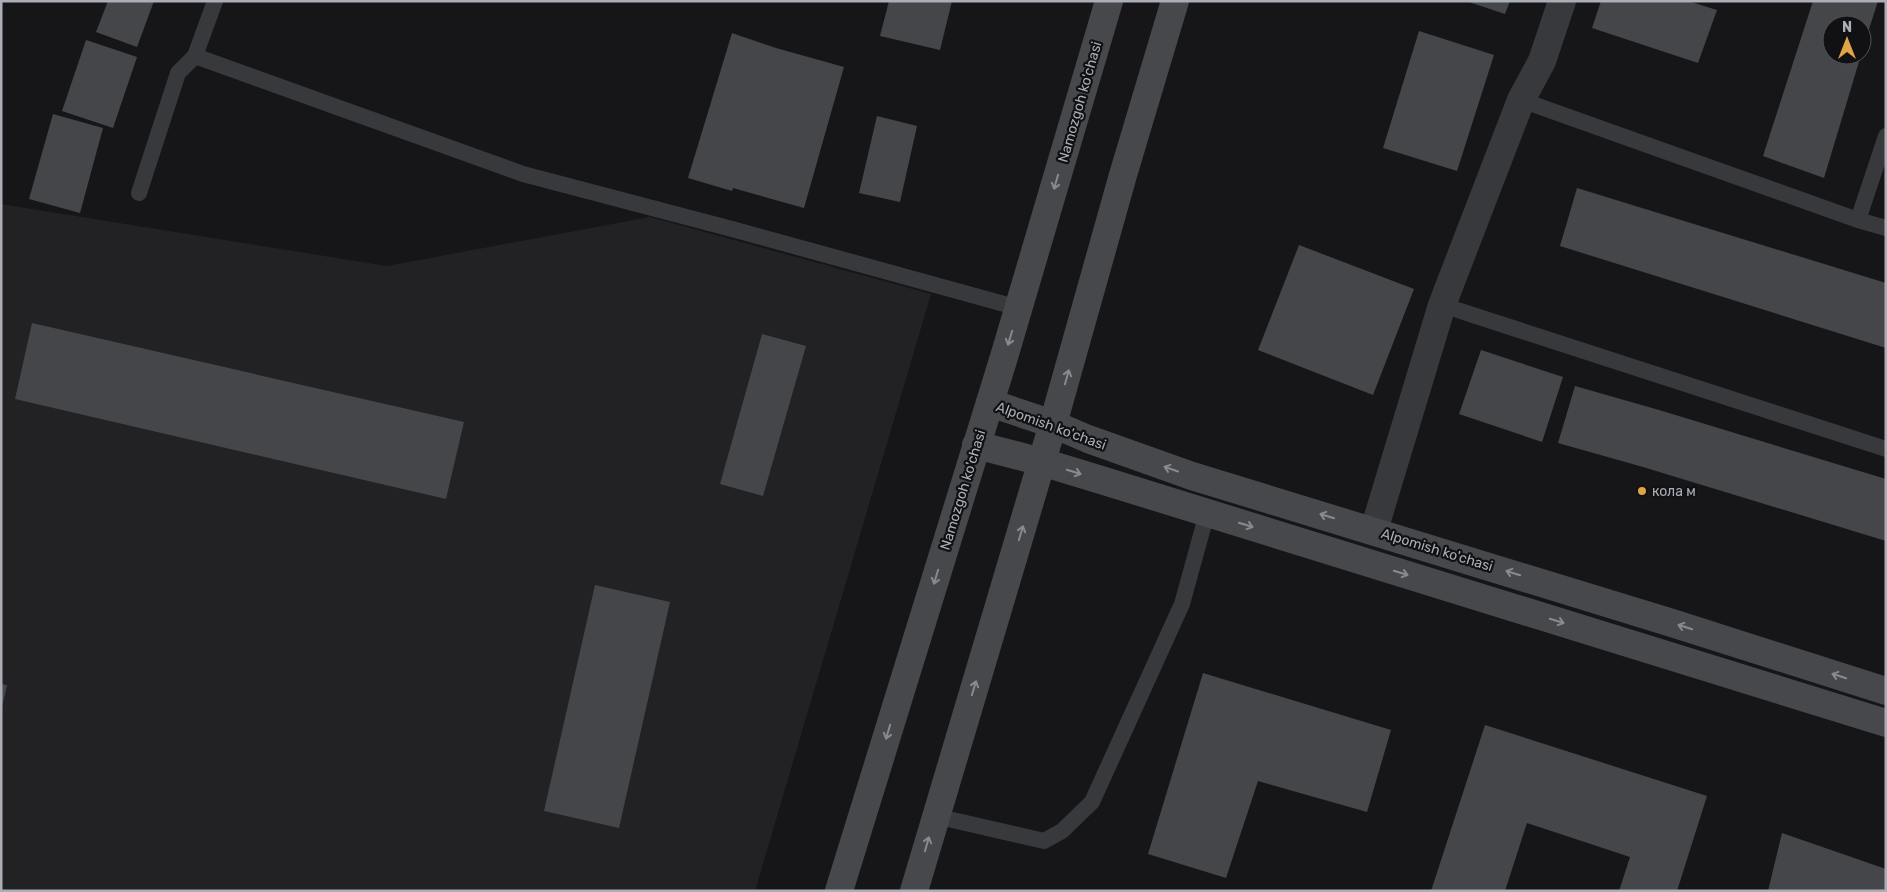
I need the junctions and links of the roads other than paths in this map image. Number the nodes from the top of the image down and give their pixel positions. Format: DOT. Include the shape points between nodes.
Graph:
graph roads {
  1 [pos="215,1"];
  2 [pos="1109,1"];
  3 [pos="1176,1"];
  4 [pos="1562,1"];
  5 [pos="195,56"];
  6 [pos="1521,100"];
  7 [pos="1886,136"];
  8 [pos="139,193"];
  9 [pos="1858,220"];
  10 [pos="1886,228"];
  11 [pos="1442,305"];
  12 [pos="1019,308"];
  13 [pos="990,403"];
  14 [pos="1053,424"];
  15 [pos="976,445"];
  16 [pos="1886,449"];
  17 [pos="1042,462"];
  18 [pos="1207,513"];
  19 [pos="1374,530"];
  20 [pos="1886,692"];
  21 [pos="1886,723"];
  22 [pos="935,816"];
  23 [pos="839,891"];
  24 [pos="914,891"];
  1 -- 5 [label="lane"];
  2 -- 12 [label="main road, Namozgoh ko'chasi, one-way"];
  14 -- 3 [label="main road, one-way"];
  4 -- 6 [label="street" via="1542,60"];
  5 -- 8 [label="lane" via="178,73"];
  5 -- 12 [label="lane" via="523,174"];
  6 -- 9 [label="lane"];
  6 -- 11 [label="street"];
  7 -- 9 [label="lane"];
  9 -- 10 [label="lane"];
  11 -- 16 [label="lane"];
  11 -- 19 [label="street"];
  12 -- 13 [label="main road, Namozgoh ko'chasi, one-way"];
  13 -- 14 [label="main road, Alpomish ko'chasi"];
  13 -- 15 [label="main road, Namozgoh ko'chasi"];
  14 -- 17 [label="main road"];
  19 -- 14 [label="main road, Alpomish ko'chasi, one-way" via="1192,476"];
  15 -- 17 [label="main road"];
  15 -- 23 [label="main road, Namozgoh ko'chasi, one-way"];
  17 -- 18 [label="main road, one-way"];
  22 -- 17 [label="main road, one-way"];
  18 -- 21 [label="main road, one-way"];
  18 -- 22 [label="lane" via="1182,604 1092,802 1062,831 1044,841"];
  20 -- 19 [label="main road, Alpomish ko'chasi, one-way"];
  24 -- 22 [label="main road, one-way"];
}
